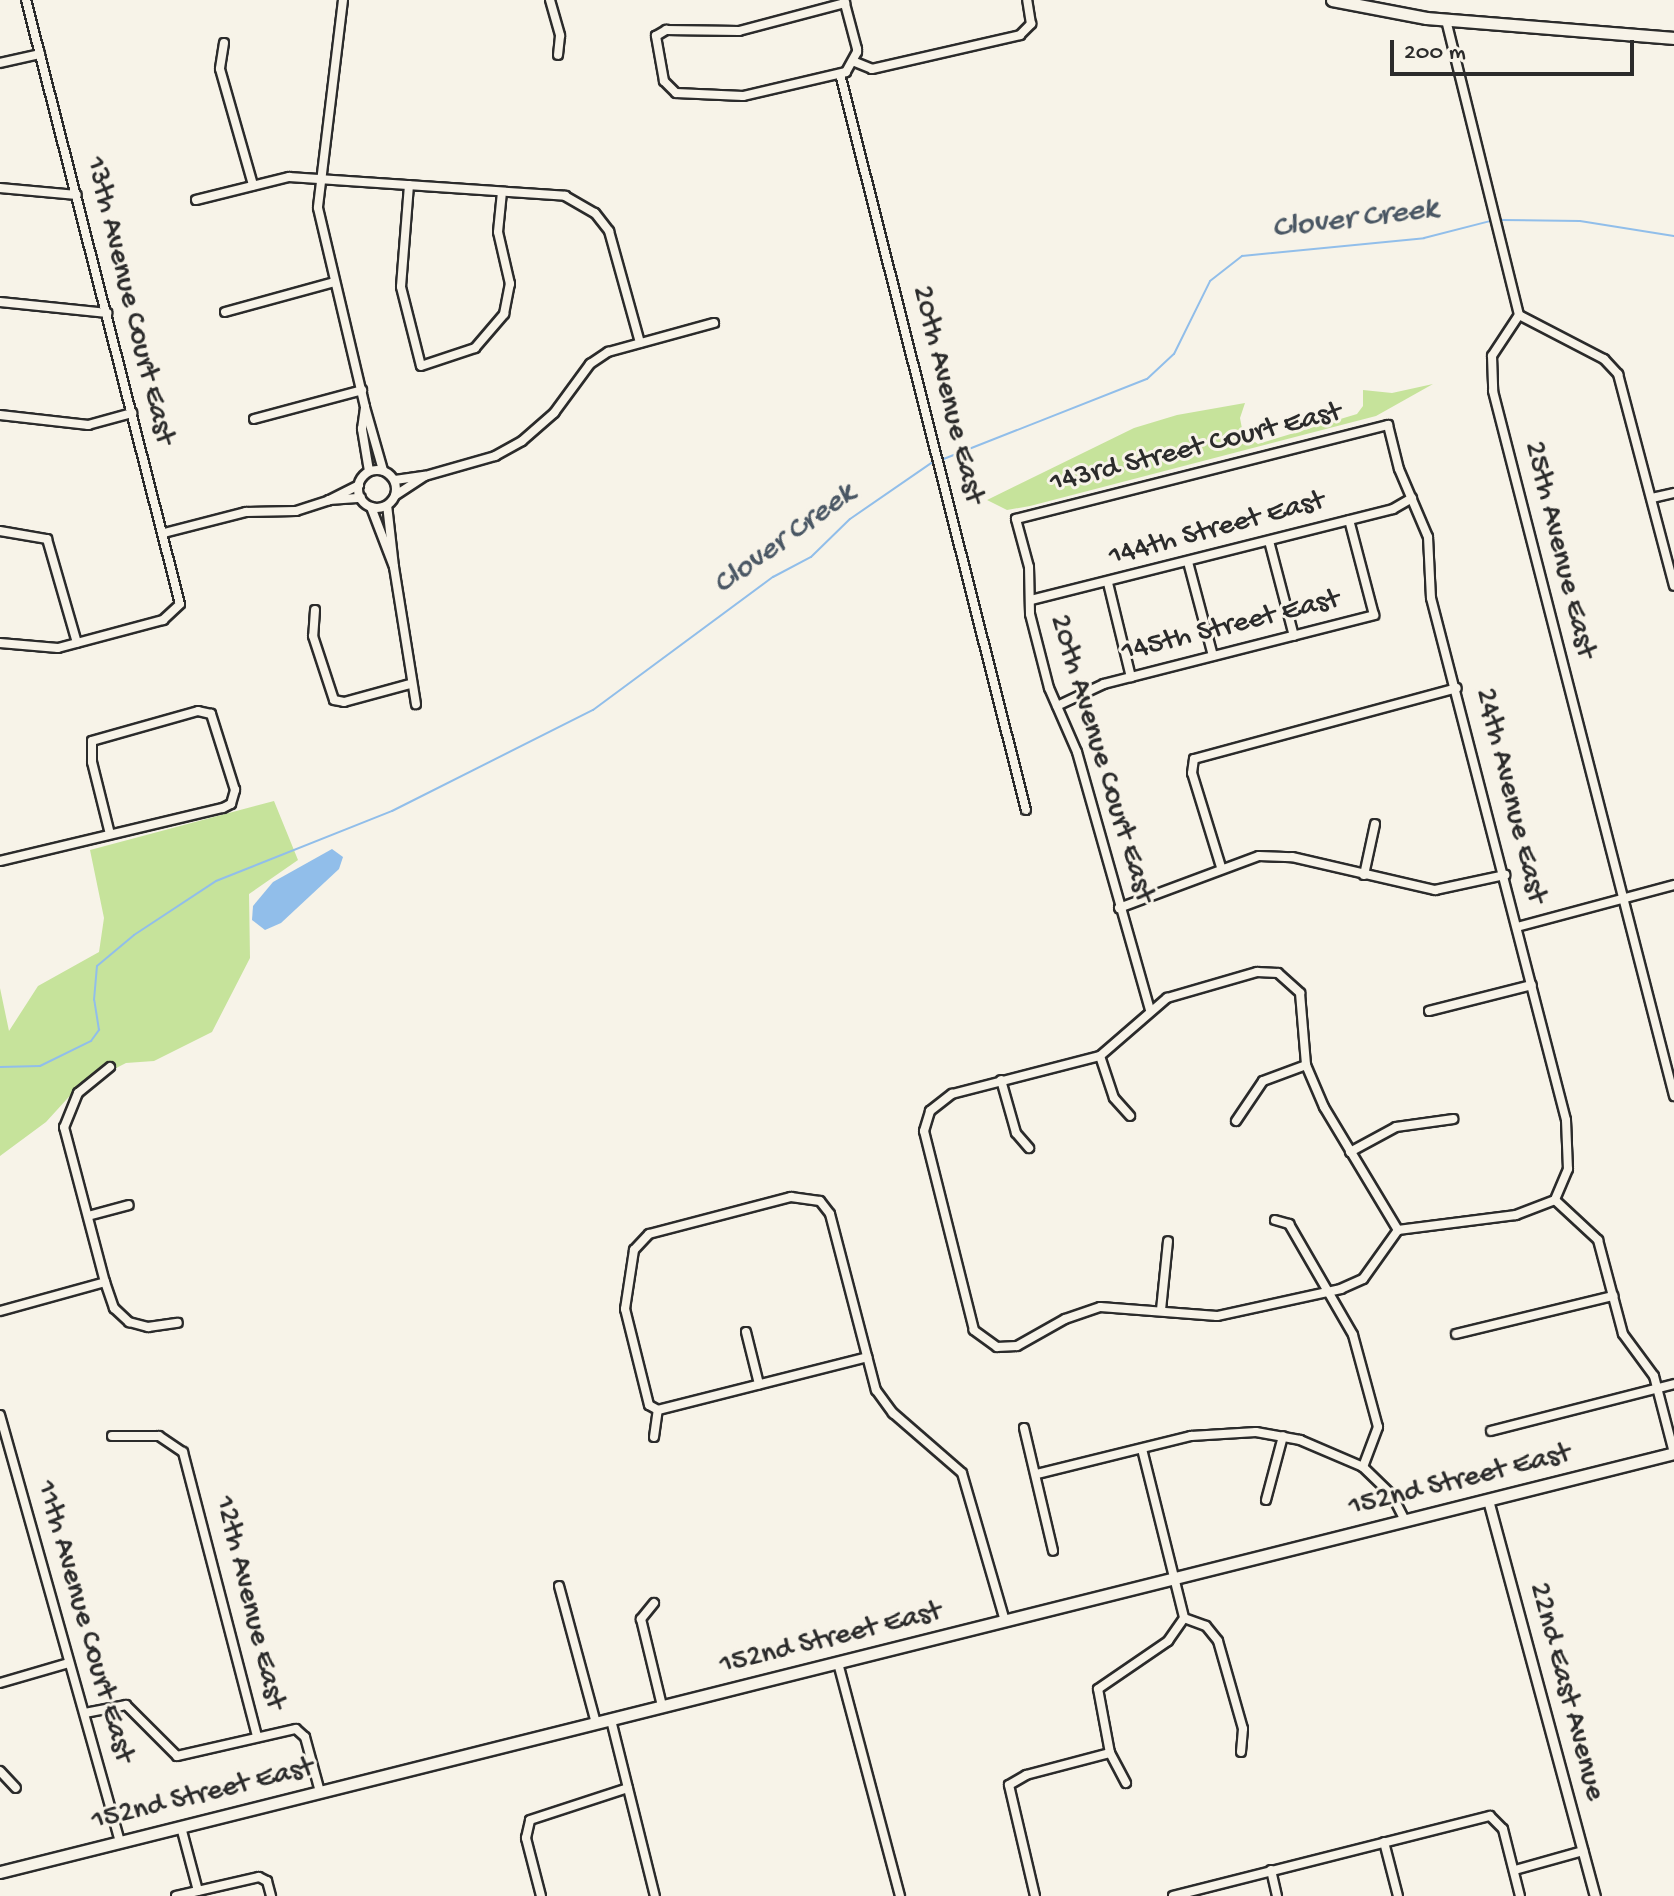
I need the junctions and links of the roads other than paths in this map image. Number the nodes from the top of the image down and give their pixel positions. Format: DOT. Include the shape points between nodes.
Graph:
graph roads {
  1 [pos="26,0"];
  2 [pos="343,0"];
  3 [pos="550,0"];
  4 [pos="1027,0"];
  5 [pos="1332,0"];
  6 [pos="844,2"];
  7 [pos="1446,20"];
  8 [pos="1674,38"];
  9 [pos="224,43"];
  10 [pos="40,54"];
  11 [pos="558,55"];
  12 [pos="855,62"];
  13 [pos="0,63"];
  14 [pos="840,74"];
  15 [pos="319,178"];
  16 [pos="253,185"];
  17 [pos="409,185"];
  18 [pos="0,188"];
  19 [pos="502,192"];
  20 [pos="77,195"];
  21 [pos="196,200"];
  22 [pos="335,282"];
  23 [pos="0,302"];
  24 [pos="225,312"];
  25 [pos="107,313"];
  26 [pos="1519,315"];
  27 [pos="714,323"];
  28 [pos="640,343"];
  29 [pos="362,390"];
  30 [pos="365,407"];
  31 [pos="132,413"];
  32 [pos="0,415"];
  33 [pos="254,419"];
  34 [pos="1388,425"];
  35 [pos="383,470"];
  36 [pos="369,471"];
  37 [pos="425,476"];
  38 [pos="395,480"];
  39 [pos="359,485"];
  40 [pos="1674,493"];
  41 [pos="396,495"];
  42 [pos="361,498"];
  43 [pos="1412,498"];
  44 [pos="1652,498"];
  45 [pos="329,500"];
  46 [pos="387,505"];
  47 [pos="371,507"];
  48 [pos="1016,519"];
  49 [pos="1349,520"];
  50 [pos="0,531"];
  51 [pos="164,533"];
  52 [pos="1269,541"];
  53 [pos="1188,562"];
  54 [pos="394,567"];
  55 [pos="1108,583"];
  56 [pos="1674,586"];
  57 [pos="1031,600"];
  58 [pos="315,610"];
  59 [pos="1294,636"];
  60 [pos="0,643"];
  61 [pos="77,643"];
  62 [pos="1213,656"];
  63 [pos="1131,677"];
  64 [pos="410,684"];
  65 [pos="1457,688"];
  66 [pos="416,704"];
  67 [pos="1057,706"];
  68 [pos="1026,810"];
  69 [pos="1375,824"];
  70 [pos="110,834"];
  71 [pos="0,861"];
  72 [pos="1221,867"];
  73 [pos="1364,875"];
  74 [pos="1505,875"];
  75 [pos="1674,885"];
  76 [pos="1623,899"];
  77 [pos="1119,908"];
  78 [pos="1517,927"];
  79 [pos="1532,985"];
  80 [pos="1150,1010"];
  81 [pos="1429,1011"];
  82 [pos="1100,1056"];
  83 [pos="1306,1065"];
  84 [pos="110,1067"];
  85 [pos="1001,1080"];
  86 [pos="1674,1096"];
  87 [pos="1130,1116"];
  88 [pos="1453,1119"];
  89 [pos="1236,1121"];
  90 [pos="1029,1148"];
  91 [pos="1350,1152"];
  92 [pos="1555,1200"];
  93 [pos="129,1205"];
  94 [pos="88,1216"];
  95 [pos="1275,1220"];
  96 [pos="1398,1230"];
  97 [pos="1168,1241"];
  98 [pos="105,1282"];
  99 [pos="1330,1291"];
  100 [pos="1613,1296"];
  101 [pos="1161,1310"];
  102 [pos="0,1311"];
  103 [pos="178,1323"];
  104 [pos="746,1332"];
  105 [pos="1456,1334"];
  106 [pos="867,1357"];
  107 [pos="759,1384"];
  108 [pos="1674,1384"];
  109 [pos="1658,1388"];
  110 [pos="658,1410"];
  111 [pos="0,1417"];
  112 [pos="1024,1428"];
  113 [pos="1491,1431"];
  114 [pos="112,1436"];
  115 [pos="1283,1436"];
  116 [pos="654,1437"];
  117 [pos="1142,1449"];
  118 [pos="1674,1453"];
  119 [pos="1363,1467"];
  120 [pos="1037,1474"];
  121 [pos="1266,1500"];
  122 [pos="1488,1500"];
  123 [pos="1405,1521"];
  124 [pos="1053,1551"];
  125 [pos="1175,1579"];
  126 [pos="559,1586"];
  127 [pos="654,1603"];
  128 [pos="1184,1618"];
  129 [pos="1005,1621"];
  130 [pos="69,1663"];
  131 [pos="838,1663"];
  132 [pos="0,1683"];
  133 [pos="662,1706"];
  134 [pos="85,1713"];
  135 [pos="611,1720"];
  136 [pos="596,1723"];
  137 [pos="257,1736"];
  138 [pos="1241,1752"];
  139 [pos="1110,1753"];
  140 [pos="0,1771"];
  141 [pos="1126,1783"];
  142 [pos="16,1788"];
  143 [pos="628,1788"];
  144 [pos="320,1792"];
  145 [pos="181,1827"];
  146 [pos="120,1842"];
  147 [pos="1384,1842"];
  148 [pos="1583,1851"];
  149 [pos="1271,1870"];
  150 [pos="1515,1870"];
  151 [pos="0,1872"];
  152 [pos="198,1891"];
  153 [pos="176,1896"];
  154 [pos="271,1896"];
  155 [pos="541,1896"];
  156 [pos="655,1896"];
  157 [pos="900,1896"];
  158 [pos="1035,1896"];
  159 [pos="1173,1896"];
  160 [pos="1277,1896"];
  161 [pos="1398,1896"];
  162 [pos="1520,1896"];
  163 [pos="1595,1896"];
  1 -- 10 [label="street, 13th Avenue Court East"];
  2 -- 15 [label="street"];
  3 -- 11 [label="street" via="560,36"];
  4 -- 12 [label="street" via="1032,20 1027,30 872,69"];
  5 -- 7 [label="main road"];
  6 -- 12 [label="street"];
  6 -- 14 [label="street" via="739,31 672,29 656,36 664,81 676,93 743,96"];
  7 -- 8 [label="main road"];
  7 -- 26 [label="street"];
  9 -- 16 [label="street" via="220,69"];
  10 -- 13 [label="street"];
  10 -- 20 [label="street, 13th Avenue Court East"];
  12 -- 14 [label="street"];
  14 -- 68 [label="street, 20th Avenue East"];
  15 -- 16 [label="street" via="289,177"];
  15 -- 17 [label="street"];
  15 -- 22 [label="street" via="320,223"];
  16 -- 21 [label="street"];
  17 -- 19 [label="street"];
  17 -- 19 [label="street" via="401,287 421,366 475,348 504,314 510,284 498,232"];
  18 -- 20 [label="street"];
  19 -- 28 [label="street" via="565,196 603,222 615,244"];
  20 -- 25 [label="street, 13th Avenue Court East"];
  22 -- 24 [label="street"];
  22 -- 29 [label="street"];
  23 -- 25 [label="street"];
  25 -- 31 [label="street, 13th Avenue Court East"];
  26 -- 44 [label="street" via="1615,369"];
  26 -- 76 [label="street, 25th Avenue East" via="1492,356 1490,378"];
  27 -- 28 [label="street"];
  28 -- 37 [label="street" via="608,352 590,364 554,413 522,441 495,456"];
  29 -- 30 [label="street"];
  29 -- 33 [label="street"];
  30 -- 35 [label="street"];
  30 -- 36 [label="street" via="362,429"];
  31 -- 32 [label="street" via="88,425"];
  31 -- 51 [label="street, 13th Avenue Court East"];
  34 -- 43 [label="street, 24th Avenue East"];
  34 -- 48 [label="street, 143rd Street Court East"];
  35 -- 36 [label="street"];
  35 -- 38 [label="street"];
  36 -- 39 [label="street"];
  37 -- 38 [label="street"];
  37 -- 41 [label="street"];
  38 -- 41 [label="street"];
  39 -- 42 [label="street"];
  39 -- 45 [label="street"];
  40 -- 44 [label="street"];
  41 -- 46 [label="street"];
  42 -- 45 [label="street"];
  42 -- 47 [label="street"];
  43 -- 49 [label="street, 144th Street East"];
  43 -- 65 [label="street, 24th Avenue East" via="1428,537 1431,598"];
  44 -- 56 [label="street"];
  45 -- 51 [label="street" via="296,511 234,514"];
  46 -- 47 [label="street"];
  46 -- 54 [label="street"];
  47 -- 54 [label="street"];
  48 -- 57 [label="street, 20th Avenue Court East" via="1029,567"];
  49 -- 52 [label="street, 144th Street East"];
  49 -- 59 [label="street, 145th Street East" via="1374,615"];
  50 -- 61 [label="street" via="40,536 51,545"];
  51 -- 61 [label="street, 13th Avenue Court East" via="180,598 175,613"];
  52 -- 53 [label="street, 144th Street East"];
  52 -- 59 [label="street"];
  53 -- 55 [label="street, 144th Street East"];
  53 -- 62 [label="street"];
  54 -- 64 [label="street"];
  55 -- 57 [label="street, 144th Street East"];
  55 -- 63 [label="street"];
  57 -- 67 [label="street, 20th Avenue Court East" via="1030,614"];
  58 -- 64 [label="street" via="313,636 334,700 344,702"];
  59 -- 62 [label="street, 145th Street East"];
  60 -- 61 [label="street" via="53,648"];
  62 -- 63 [label="street, 145th Street East"];
  63 -- 67 [label="street, 145th Street East"];
  64 -- 66 [label="street"];
  65 -- 72 [label="street" via="1194,759 1192,773"];
  65 -- 74 [label="street, 24th Avenue East"];
  67 -- 77 [label="street, 20th Avenue Court East" via="1077,752"];
  69 -- 73 [label="street"];
  70 -- 70 [label="street" via="92,741 207,712 219,731 233,801 223,808"];
  70 -- 71 [label="street"];
  72 -- 73 [label="street" via="1279,856"];
  72 -- 77 [label="street" via="1179,889"];
  73 -- 74 [label="street" via="1435,890"];
  74 -- 78 [label="street, 24th Avenue East"];
  75 -- 76 [label="street"];
  76 -- 78 [label="street"];
  76 -- 86 [label="street, 25th Avenue East"];
  77 -- 80 [label="street, 20th Avenue Court East"];
  78 -- 79 [label="street, 24th Avenue East"];
  79 -- 81 [label="street"];
  79 -- 92 [label="street, 24th Avenue East" via="1566,1120 1569,1156"];
  80 -- 82 [label="street" via="1121,1043"];
  80 -- 83 [label="street" via="1182,993 1266,970 1290,979 1300,993"];
  82 -- 85 [label="street"];
  82 -- 87 [label="street" via="1114,1098"];
  83 -- 89 [label="street" via="1263,1081"];
  83 -- 91 [label="street"];
  84 -- 94 [label="street" via="85,1084 65,1113 64,1127"];
  85 -- 90 [label="street" via="1016,1133"];
  85 -- 101 [label="street" via="942,1100 925,1125 972,1323 985,1342 1009,1348 1100,1307"];
  88 -- 91 [label="street" via="1396,1127"];
  91 -- 96 [label="street"];
  92 -- 96 [label="street" via="1516,1215"];
  92 -- 100 [label="street" via="1598,1240"];
  93 -- 94 [label="street"];
  94 -- 98 [label="street"];
  95 -- 99 [label="street" via="1289,1224"];
  96 -- 99 [label="street" via="1363,1279"];
  97 -- 101 [label="street"];
  98 -- 102 [label="street"];
  98 -- 103 [label="street" via="114,1308 129,1322 148,1327"];
  99 -- 101 [label="street" via="1217,1316"];
  99 -- 119 [label="street" via="1353,1335 1378,1427"];
  100 -- 105 [label="street"];
  100 -- 109 [label="street" via="1623,1334 1648,1363"];
  104 -- 107 [label="street"];
  106 -- 107 [label="street"];
  106 -- 110 [label="street" via="830,1214 813,1197 776,1201 642,1240 632,1255 624,1301 649,1405"];
  106 -- 129 [label="street" via="880,1399 962,1473"];
  107 -- 110 [label="street"];
  108 -- 109 [label="street"];
  109 -- 113 [label="street"];
  109 -- 118 [label="street"];
  110 -- 116 [label="street"];
  111 -- 130 [label="street, 11th Avenue Court East"];
  112 -- 120 [label="street"];
  114 -- 137 [label="street, 12th Avenue East" via="159,1436 183,1452"];
  115 -- 117 [label="street" via="1219,1432"];
  115 -- 119 [label="street"];
  115 -- 121 [label="street"];
  117 -- 120 [label="street"];
  117 -- 125 [label="street"];
  118 -- 122 [label="main road, 152nd Street East"];
  119 -- 123 [label="street" via="1392,1495"];
  120 -- 124 [label="street"];
  122 -- 123 [label="main road, 152nd Street East"];
  122 -- 148 [label="street, 22nd East Avenue"];
  123 -- 125 [label="main road, 152nd Street East"];
  125 -- 128 [label="street"];
  125 -- 129 [label="main road, 152nd Street East"];
  126 -- 136 [label="street"];
  127 -- 133 [label="street" via="641,1616 641,1624"];
  128 -- 138 [label="street" via="1206,1626 1218,1641 1243,1729"];
  128 -- 139 [label="street" via="1168,1641 1100,1685"];
  129 -- 131 [label="main road, 152nd Street East"];
  130 -- 132 [label="street"];
  130 -- 134 [label="street, 11th Avenue Court East"];
  131 -- 133 [label="main road, 152nd Street East"];
  131 -- 157 [label="street"];
  133 -- 135 [label="main road, 152nd Street East"];
  134 -- 137 [label="street" via="126,1705 177,1756"];
  134 -- 146 [label="street, 11th Avenue Court East"];
  135 -- 136 [label="main road, 152nd Street East"];
  135 -- 143 [label="street"];
  136 -- 144 [label="main road, 152nd Street East"];
  137 -- 144 [label="street, 12th Avenue East" via="287,1729 303,1733"];
  139 -- 141 [label="street"];
  139 -- 158 [label="street" via="1026,1775 1006,1790"];
  140 -- 142 [label="street"];
  143 -- 155 [label="street" via="537,1814 526,1830"];
  143 -- 156 [label="street"];
  144 -- 145 [label="main road, 152nd Street East"];
  145 -- 146 [label="main road, 152nd Street East"];
  145 -- 152 [label="street"];
  146 -- 151 [label="main road, 152nd Street East"];
  147 -- 149 [label="street"];
  147 -- 150 [label="street" via="1495,1816"];
  147 -- 161 [label="street"];
  148 -- 150 [label="street"];
  148 -- 163 [label="street, 22nd East Avenue"];
  149 -- 159 [label="street"];
  149 -- 160 [label="street"];
  150 -- 162 [label="street"];
  152 -- 153 [label="street"];
  152 -- 154 [label="street" via="264,1878"];
}
